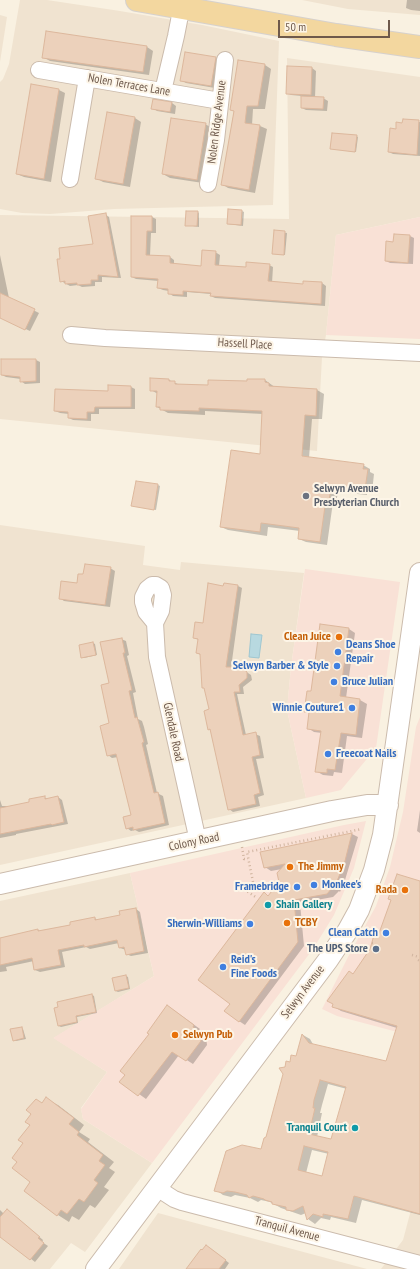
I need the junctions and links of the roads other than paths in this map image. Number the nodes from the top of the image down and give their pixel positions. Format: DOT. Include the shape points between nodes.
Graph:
graph roads {
  1 [pos="137,0"];
  2 [pos="182,4"];
  3 [pos="420,47"];
  4 [pos="225,60"];
  5 [pos="39,70"];
  6 [pos="87,78"];
  7 [pos="163,91"];
  8 [pos="220,101"];
  9 [pos="70,179"];
  10 [pos="208,184"];
  11 [pos="71,335"];
  12 [pos="420,352"];
  13 [pos="420,573"];
  14 [pos="155,623"];
  15 [pos="414,661"];
  16 [pos="388,805"];
  17 [pos="198,841"];
  18 [pos="0,884"];
  19 [pos="156,1188"];
  20 [pos="420,1264"];
  21 [pos="96,1269"];
  1 -- 2 [label="main road"];
  2 -- 3 [label="main road" via="333,35"];
  2 -- 7 [label="street"];
  4 -- 8 [label="street, Nolen Ridge Avenue"];
  5 -- 6 [label="street, Nolen Terraces Lane"];
  6 -- 7 [label="street, Nolen Terraces Lane"];
  6 -- 9 [label="street"];
  7 -- 8 [label="street, Nolen Terraces Lane"];
  8 -- 10 [label="street, Nolen Ridge Avenue"];
  11 -- 12 [label="street, Hassell Place"];
  13 -- 15 [label="street, Selwyn Avenue"];
  14 -- 17 [label="street, Glendale Road" via="160,673"];
  15 -- 16 [label="street, Selwyn Avenue"];
  16 -- 17 [label="street, Colony Road" via="350,808"];
  16 -- 19 [label="street, Selwyn Avenue" via="374,870 348,930"];
  17 -- 18 [label="street, Colony Road"];
  19 -- 20 [label="street, Tranquil Avenue" via="182,1202"];
  19 -- 21 [label="street, Selwyn Avenue"];
}
